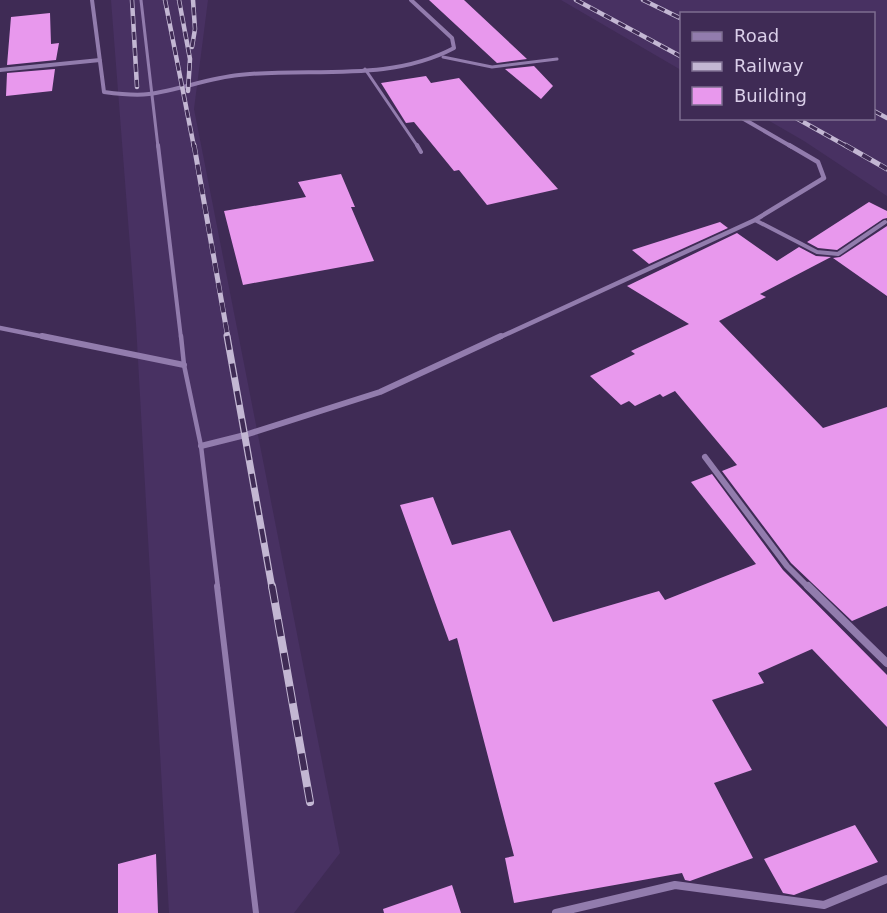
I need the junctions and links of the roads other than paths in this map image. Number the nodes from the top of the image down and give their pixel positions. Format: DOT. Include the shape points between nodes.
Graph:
graph roads {
  1 [pos="92,0"];
  2 [pos="141,0"];
  3 [pos="411,0"];
  4 [pos="443,57"];
  5 [pos="100,60"];
  6 [pos="557,60"];
  7 [pos="365,69"];
  8 [pos="0,70"];
  9 [pos="153,92"];
  10 [pos="745,120"];
  11 [pos="421,152"];
  12 [pos="755,220"];
  13 [pos="885,222"];
  14 [pos="0,328"];
  15 [pos="184,366"];
  16 [pos="201,446"];
  17 [pos="705,457"];
  18 [pos="887,663"];
  19 [pos="887,879"];
  20 [pos="256,913"];
  21 [pos="556,913"];
  1 -- 5 [label="street"];
  2 -- 9 [label="lane"];
  3 -- 4 [label="street" via="452,38 454,48"];
  4 -- 6 [label="lane" via="492,67"];
  4 -- 7 [label="street"];
  5 -- 8 [label="street"];
  5 -- 9 [label="street" via="104,92"];
  7 -- 9 [label="street" via="226,76"];
  7 -- 11 [label="lane"];
  9 -- 15 [label="lane"];
  10 -- 12 [label="street" via="818,162 824,178"];
  12 -- 13 [label="lane" via="818,252 838,254"];
  12 -- 16 [label="street" via="380,392"];
  14 -- 15 [label="street"];
  15 -- 16 [label="lane"];
  16 -- 20 [label="lane"];
  17 -- 18 [label="street" via="787,566"];
  19 -- 21 [label="street" via="824,905 675,885"];
}
